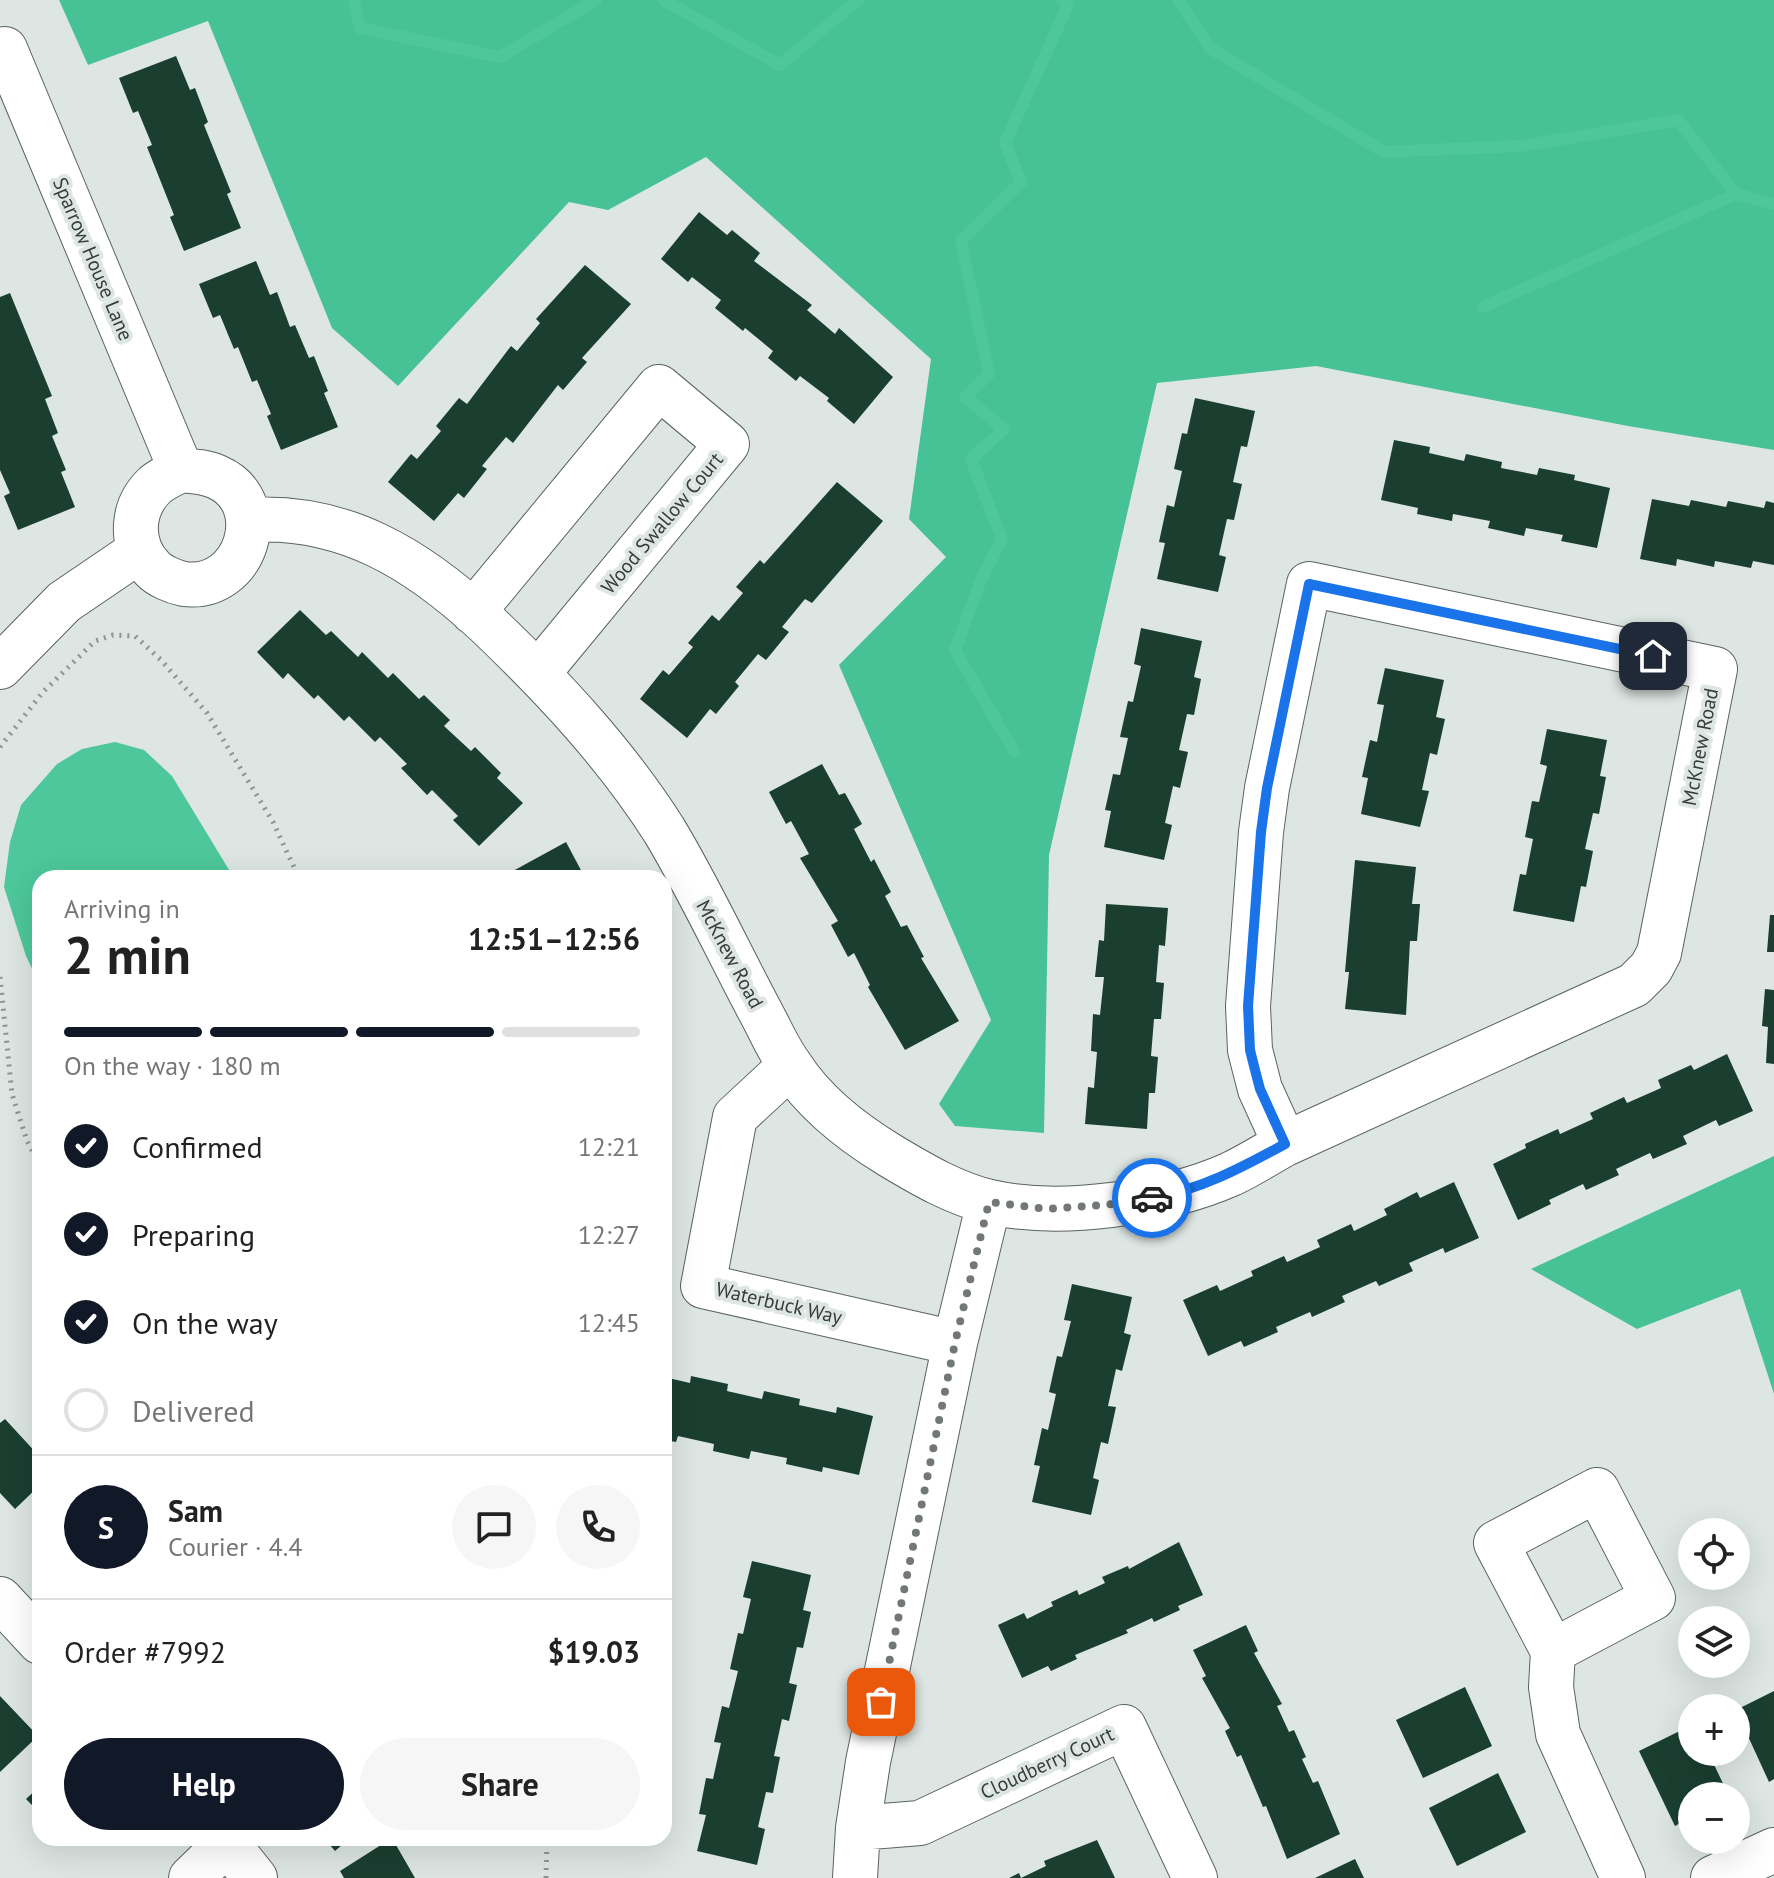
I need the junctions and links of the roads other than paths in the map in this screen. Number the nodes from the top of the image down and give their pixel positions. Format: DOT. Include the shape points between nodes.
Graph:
graph roads {
  1 [pos="5,49"];
  2 [pos="181,470"];
  3 [pos="249,520"];
  4 [pos="139,551"];
  5 [pos="473,612"];
  6 [pos="0,667"];
  7 [pos="538,673"];
  8 [pos="790,1066"];
  9 [pos="1285,1144"];
  10 [pos="989,1202"];
  11 [pos="955,1343"];
  12 [pos="0,1599"];
  13 [pos="32,1633"];
  14 [pos="1553,1651"];
  15 [pos="858,1828"];
  16 [pos="220,1846"];
  17 [pos="230,1846"];
  18 [pos="1774,1850"];
  19 [pos="191,1878"];
  20 [pos="255,1878"];
  21 [pos="855,1878"];
  22 [pos="1195,1878"];
  23 [pos="1623,1878"];
  24 [pos="1713,1878"];
  1 -- 2 [label="street, Sparrow House Lane"];
  2 -- 3 [label="street" via="220,477 238,493"];
  2 -- 4 [label="street" via="156,484 141,501 135,527"];
  3 -- 4 [label="street" via="246,546 233,568 215,581 176,583 153,570"];
  3 -- 5 [label="street, McKnew Road" via="277,518 334,528 377,544 422,568"];
  4 -- 6 [label="street" via="64,602"];
  5 -- 7 [label="street, McKnew Road"];
  5 -- 7 [label="street, Wood Swallow Court" via="659,387 727,444"];
  7 -- 8 [label="street, McKnew Road" via="615,760 664,831"];
  8 -- 10 [label="street, McKnew Road" via="826,1109 869,1143 923,1176"];
  8 -- 11 [label="street, Waterbuck Way" via="735,1117 703,1286"];
  9 -- 9 [label="street, McKnew Road" via="1634,985 1651,968 1659,953 1715,669 1309,584 1267,788 1248,1006 1253,1063"];
  9 -- 10 [label="street, McKnew Road" via="1231,1174 1171,1195 1047,1209"];
  10 -- 11 [label="street"];
  11 -- 15 [label="street"];
  12 -- 13 [label="street"];
  14 -- 23 [label="street" via="1551,1687 1558,1734"];
  15 -- 21 [label="street"];
  15 -- 22 [label="street, Cloudberry Court" via="920,1823 1124,1727"];
  16 -- 19 [label="street"];
  17 -- 20 [label="street"];
  18 -- 24 [label="street"];
}
